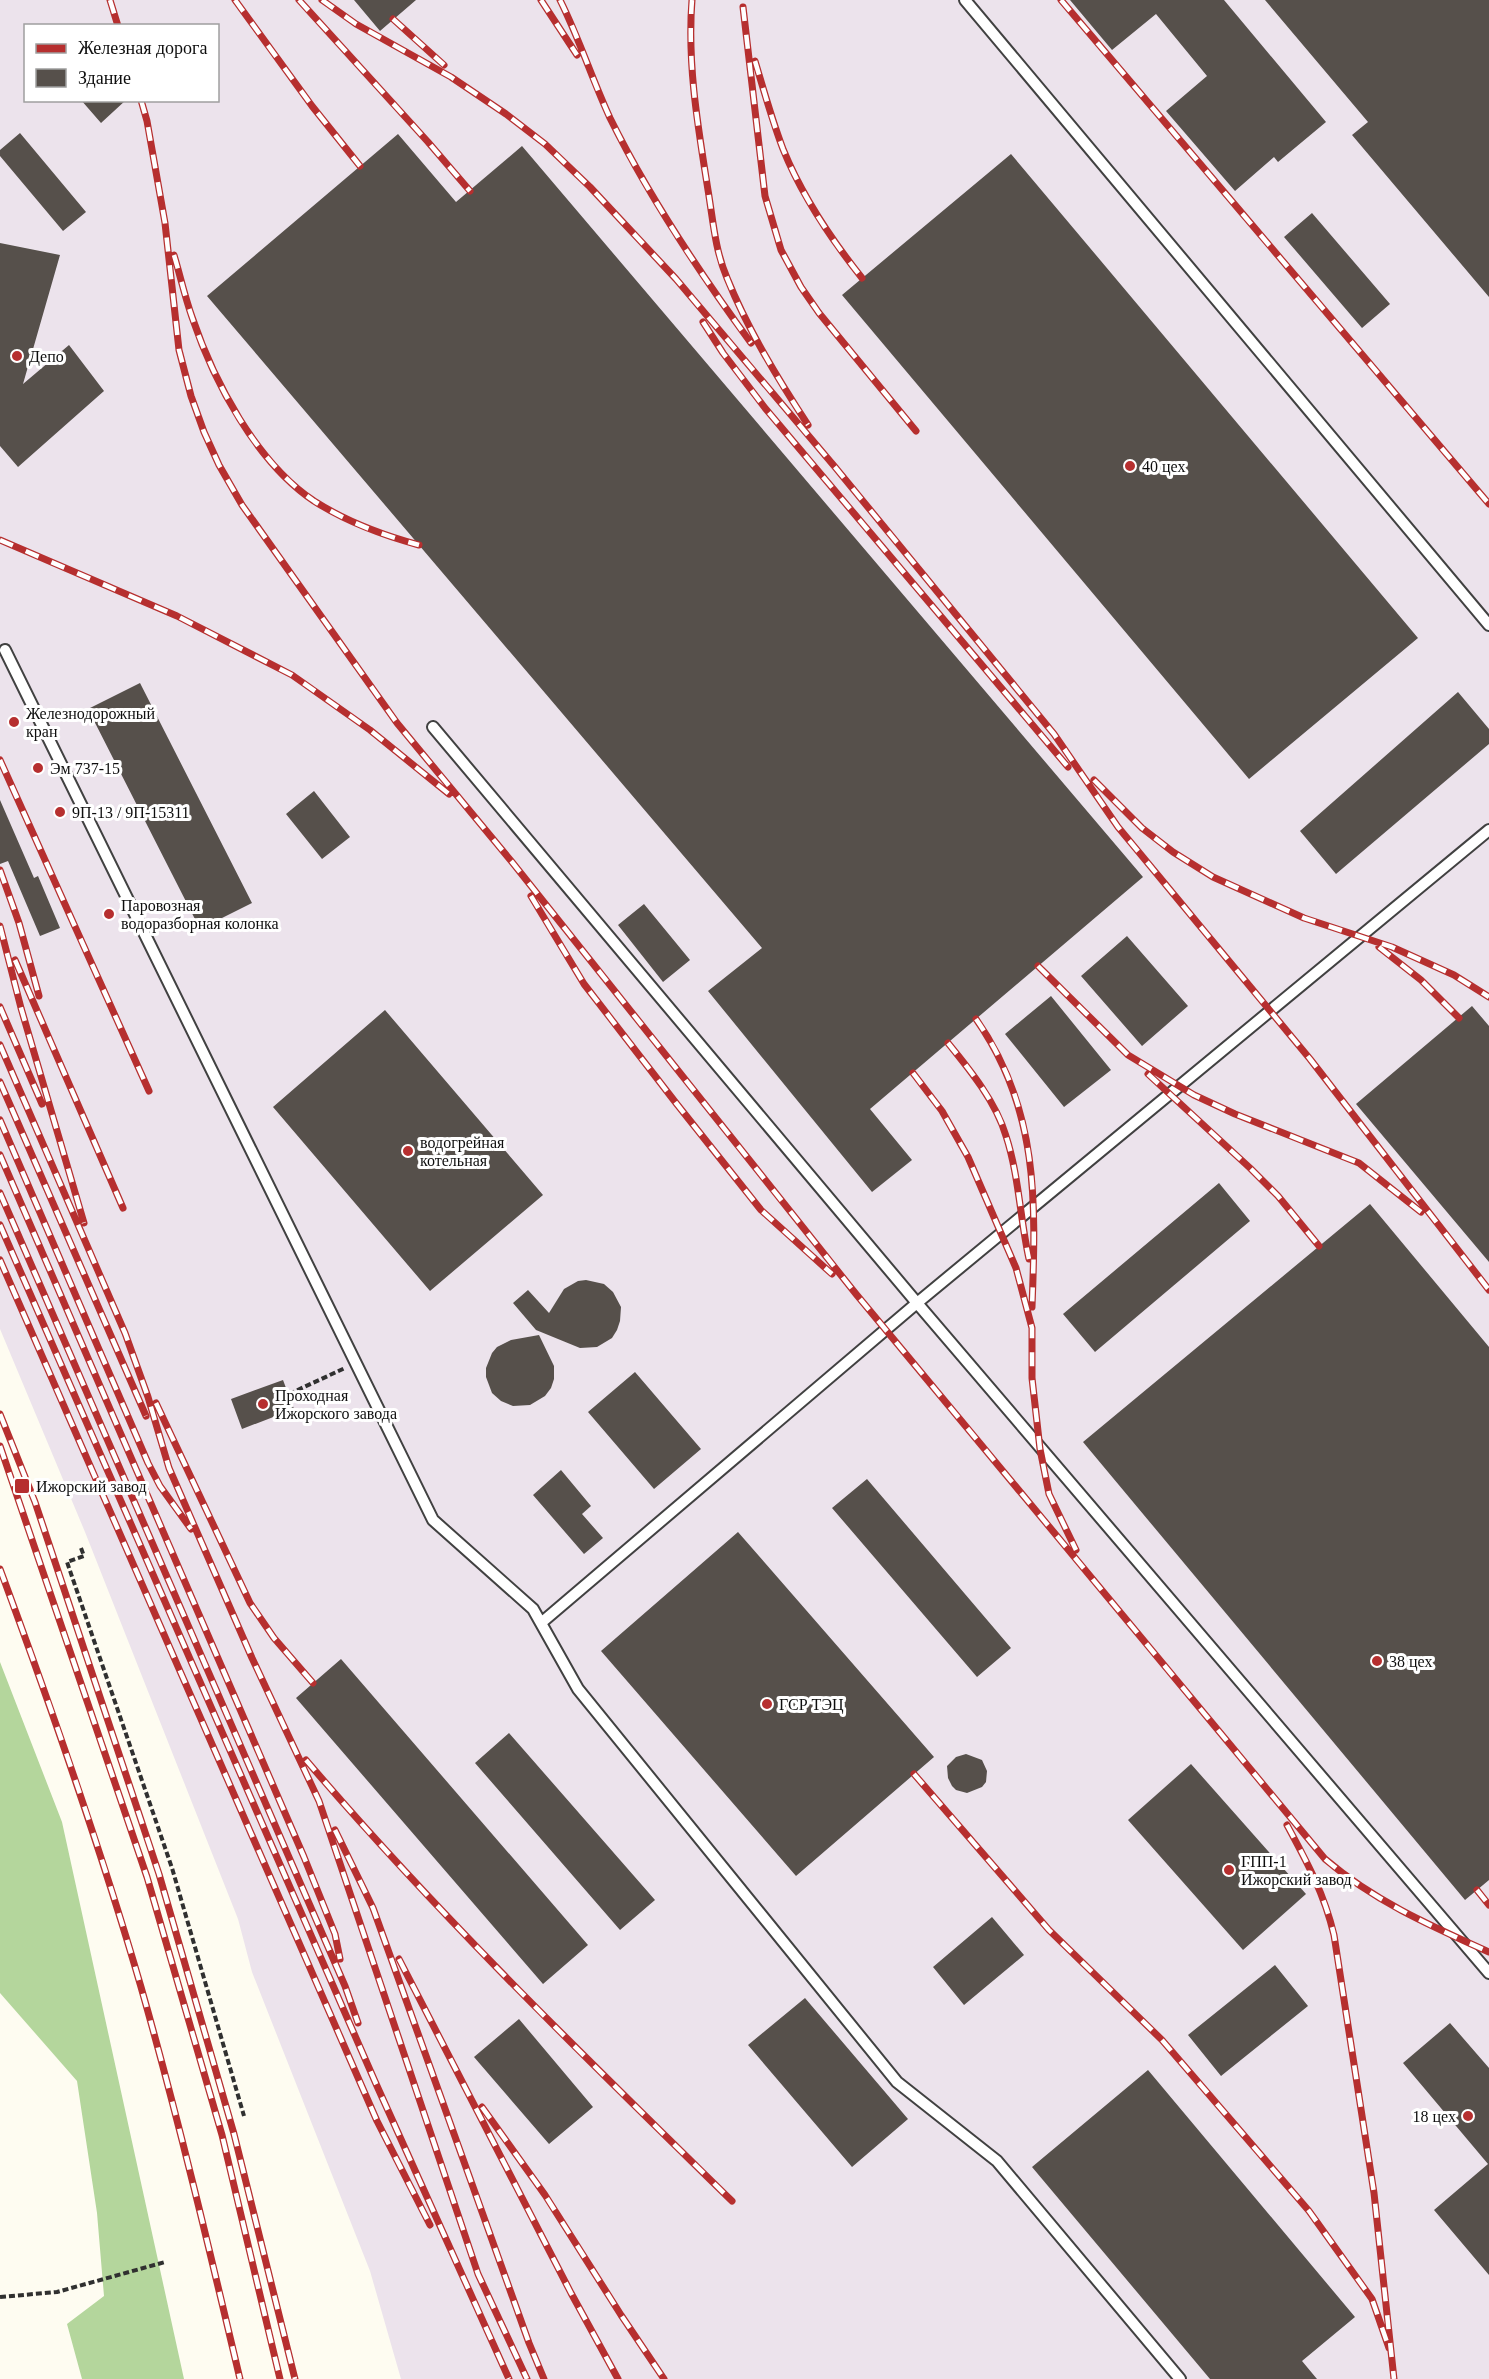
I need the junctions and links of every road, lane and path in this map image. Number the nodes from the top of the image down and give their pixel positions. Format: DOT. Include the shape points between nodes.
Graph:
graph roads {
  1 [pos="964,0"];
  2 [pos="1489,625"];
  3 [pos="5,650"];
  4 [pos="433,727"];
  5 [pos="1489,830"];
  6 [pos="917,1303"];
  7 [pos="356,1363"];
  8 [pos="289,1394"];
  9 [pos="81,1548"];
  10 [pos="541,1623"];
  11 [pos="1489,1973"];
  12 [pos="244,2116"];
  13 [pos="165,2262"];
  14 [pos="0,2297"];
  15 [pos="1180,2379"];
  1 -- 2 [label="lane"];
  3 -- 7 [label="lane"];
  4 -- 6 [label="lane"];
  5 -- 6 [label="lane"];
  6 -- 10 [label="lane"];
  6 -- 11 [label="lane"];
  7 -- 8 [label="path"];
  7 -- 10 [label="lane" via="433,1520 533,1610"];
  9 -- 12 [label="path" via="84,1556 67,1562 172,1868"];
  10 -- 15 [label="lane" via="578,1689 897,2082 997,2161"];
  13 -- 14 [label="path" via="57,2292"];
}
